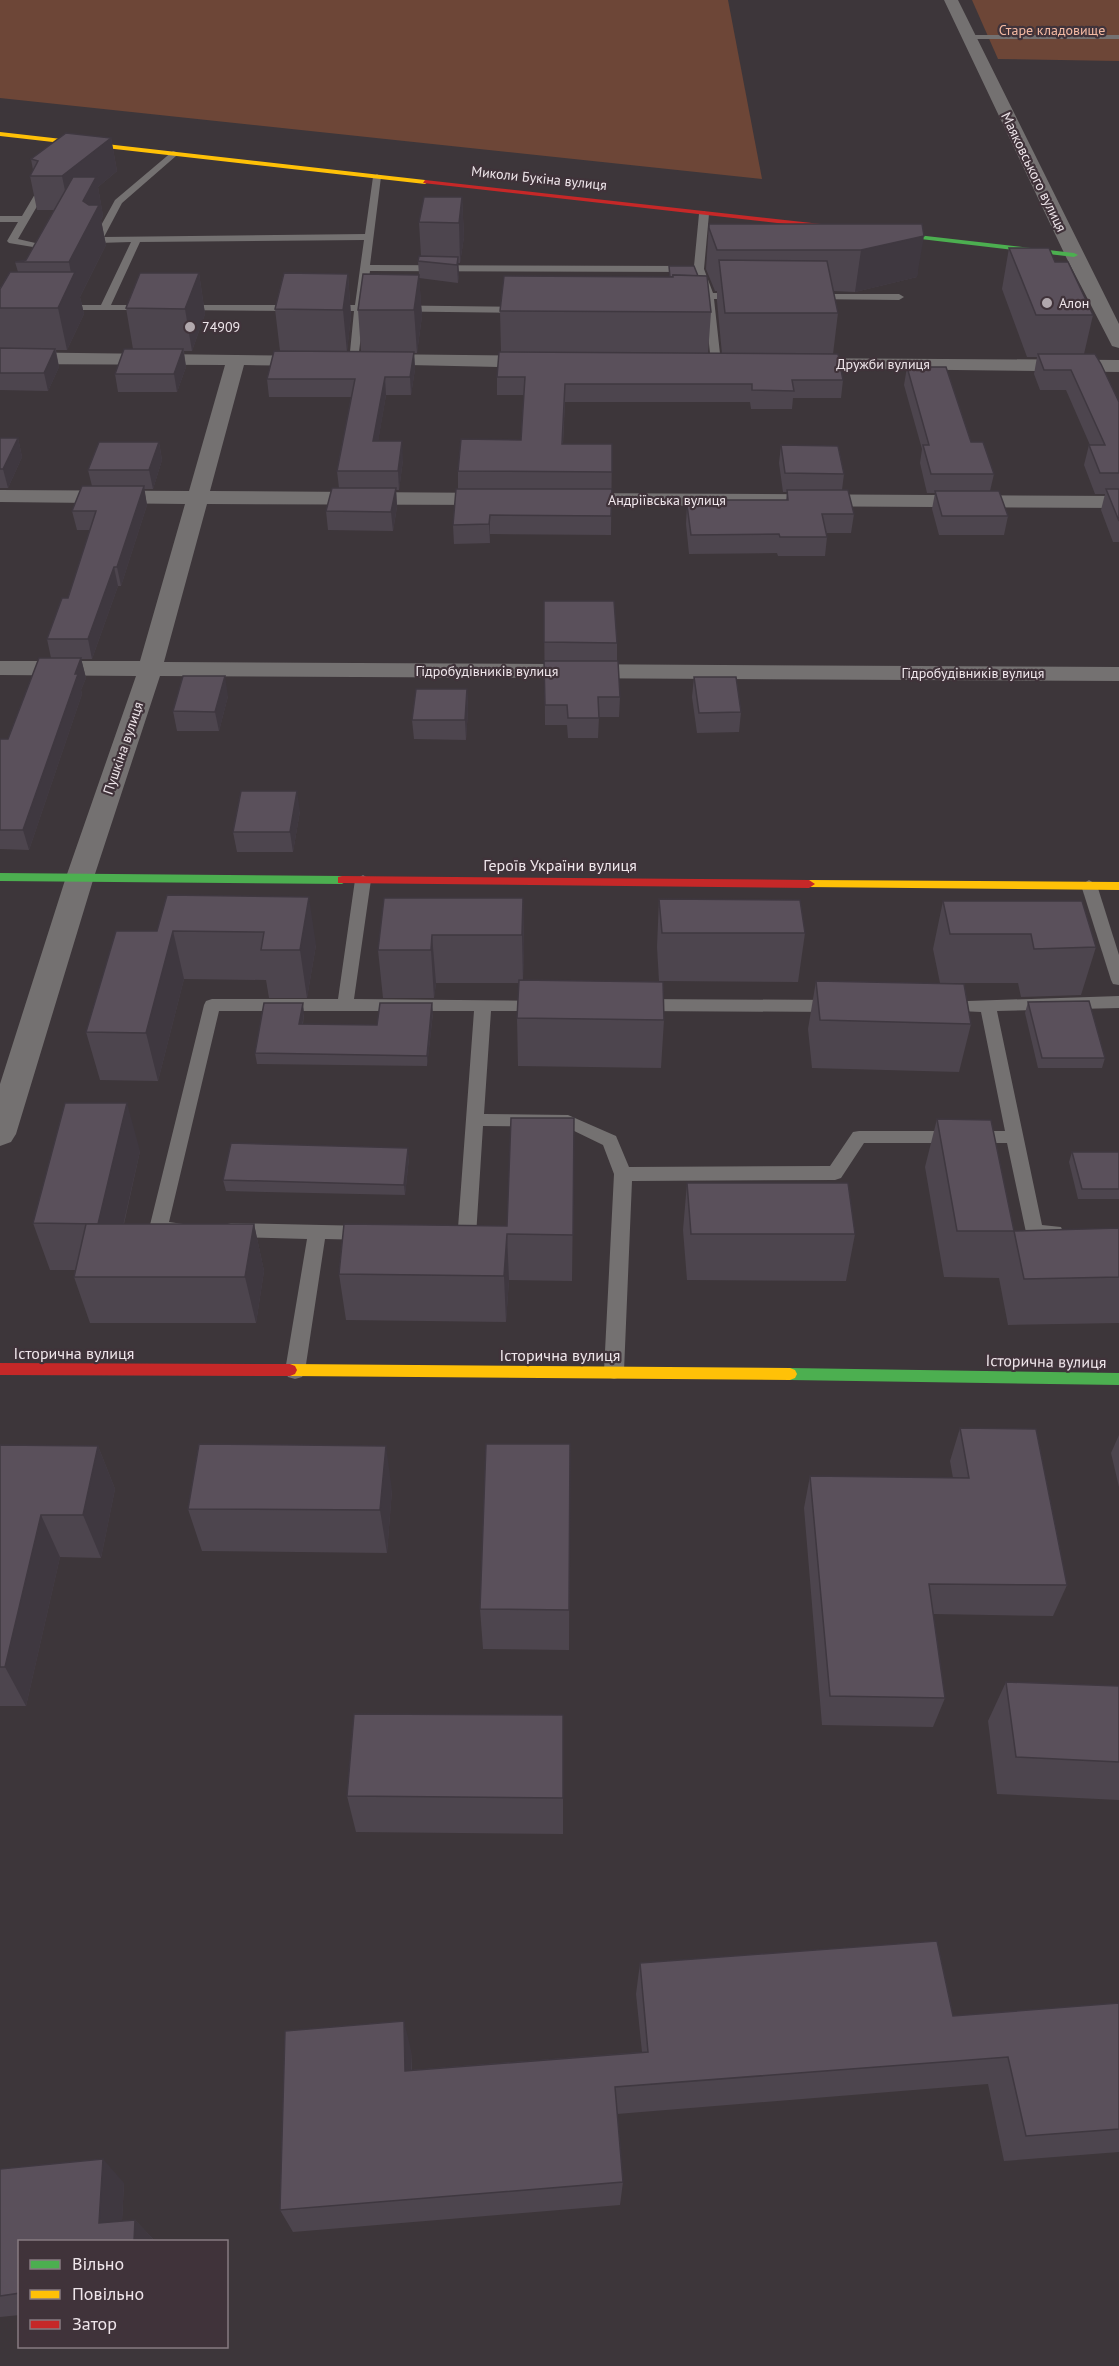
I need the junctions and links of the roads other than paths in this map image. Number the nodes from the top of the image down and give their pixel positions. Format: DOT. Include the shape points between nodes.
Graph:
graph roads {
  1 [pos="951,0"];
  2 [pos="1119,37"];
  3 [pos="969,38"];
  4 [pos="0,134"];
  5 [pos="173,154"];
  6 [pos="377,177"];
  7 [pos="38,196"];
  8 [pos="704,214"];
  9 [pos="0,219"];
  10 [pos="25,219"];
  11 [pos="368,237"];
  12 [pos="136,241"];
  13 [pos="1074,255"];
  14 [pos="367,268"];
  15 [pos="699,269"];
  16 [pos="0,290"];
  17 [pos="709,296"];
  18 [pos="756,297"];
  19 [pos="804,297"];
  20 [pos="899,297"];
  21 [pos="51,308"];
  22 [pos="105,308"];
  23 [pos="361,308"];
  24 [pos="541,310"];
  25 [pos="1119,342"];
  26 [pos="0,358"];
  27 [pos="236,359"];
  28 [pos="353,360"];
  29 [pos="564,362"];
  30 [pos="692,363"];
  31 [pos="716,363"];
  32 [pos="740,363"];
  33 [pos="775,363"];
  34 [pos="1119,366"];
  35 [pos="0,496"];
  36 [pos="198,497"];
  37 [pos="521,499"];
  38 [pos="545,499"];
  39 [pos="1119,502"];
  40 [pos="0,668"];
  41 [pos="150,670"];
  42 [pos="1119,674"];
  43 [pos="0,877"];
  44 [pos="80,877"];
  45 [pos="363,880"];
  46 [pos="1089,885"];
  47 [pos="1119,886"];
  48 [pos="1119,980"];
  49 [pos="1119,1002"];
  50 [pos="483,1005"];
  51 [pos="554,1005"];
  52 [pos="624,1005"];
  53 [pos="345,1006"];
  54 [pos="847,1006"];
  55 [pos="929,1006"];
  56 [pos="988,1006"];
  57 [pos="475,1120"];
  58 [pos="0,1134"];
  59 [pos="1015,1137"];
  60 [pos="623,1174"];
  61 [pos="192,1229"];
  62 [pos="215,1230"];
  63 [pos="317,1232"];
  64 [pos="1076,1232"];
  65 [pos="387,1234"];
  66 [pos="433,1235"];
  67 [pos="0,1369"];
  68 [pos="295,1371"];
  69 [pos="614,1371"];
  70 [pos="1119,1379"];
  1 -- 3 [label="street, Маяковського вулиця"];
  2 -- 3 [label="lane"];
  3 -- 13 [label="street, Маяковського вулиця"];
  4 -- 5 [label="street, Миколи Букіна вулиця"];
  5 -- 6 [label="street, Миколи Букіна вулиця"];
  5 -- 12 [label="lane" via="118,202 98,240"];
  6 -- 8 [label="street, Миколи Букіна вулиця"];
  6 -- 11 [label="lane"];
  7 -- 10 [label="lane"];
  8 -- 13 [label="street, Миколи Букіна вулиця"];
  8 -- 15 [label="lane"];
  9 -- 10 [label="lane"];
  10 -- 16 [label="lane" via="12,241 39,245 16,291"];
  11 -- 12 [label="lane"];
  11 -- 14 [label="lane"];
  12 -- 22 [label="lane"];
  13 -- 25 [label="street, Маяковського вулиця"];
  14 -- 15 [label="lane" via="658,275"];
  14 -- 23 [label="lane"];
  15 -- 17 [label="lane"];
  17 -- 18 [label="lane"];
  17 -- 31 [label="lane" via="704,312"];
  19 -- 20 [label="lane"];
  21 -- 22 [label="lane"];
  22 -- 23 [label="lane"];
  23 -- 24 [label="lane"];
  23 -- 28 [label="lane"];
  26 -- 27 [label="street"];
  27 -- 28 [label="street"];
  27 -- 36 [label="street, Пушкіна вулиця"];
  28 -- 29 [label="street"];
  30 -- 31 [label="street"];
  31 -- 32 [label="street"];
  33 -- 34 [label="street, Дружби вулиця"];
  35 -- 36 [label="street"];
  36 -- 37 [label="street"];
  36 -- 41 [label="street, Пушкіна вулиця"];
  38 -- 39 [label="street, Андріївська вулиця"];
  40 -- 41 [label="street, Гідробудівників вулиця"];
  41 -- 42 [label="street, Гідробудівників вулиця"];
  41 -- 44 [label="street, Пушкіна вулиця"];
  43 -- 44 [label="street, Героїв України вулиця"];
  44 -- 45 [label="street, Героїв України вулиця"];
  44 -- 58 [label="street, Пушкіна вулиця"];
  45 -- 46 [label="street, Героїв України вулиця"];
  45 -- 53 [label="lane"];
  46 -- 47 [label="street, Героїв України вулиця"];
  46 -- 48 [label="lane"];
  49 -- 56 [label="lane"];
  50 -- 51 [label="lane"];
  50 -- 53 [label="lane"];
  50 -- 57 [label="lane"];
  52 -- 54 [label="lane"];
  53 -- 61 [label="lane" via="212,1005 158,1229"];
  55 -- 56 [label="lane"];
  56 -- 59 [label="lane"];
  57 -- 60 [label="lane" via="568,1121 610,1141"];
  57 -- 66 [label="lane" via="467,1236"];
  59 -- 60 [label="lane" via="859,1137 835,1173"];
  59 -- 64 [label="lane" via="1034,1232"];
  60 -- 69 [label="lane"];
  62 -- 63 [label="lane"];
  63 -- 65 [label="lane"];
  63 -- 68 [label="lane"];
  67 -- 68 [label="street, Історична вулиця"];
  68 -- 69 [label="street, Історична вулиця"];
  69 -- 70 [label="street, Історична вулиця"];
}
